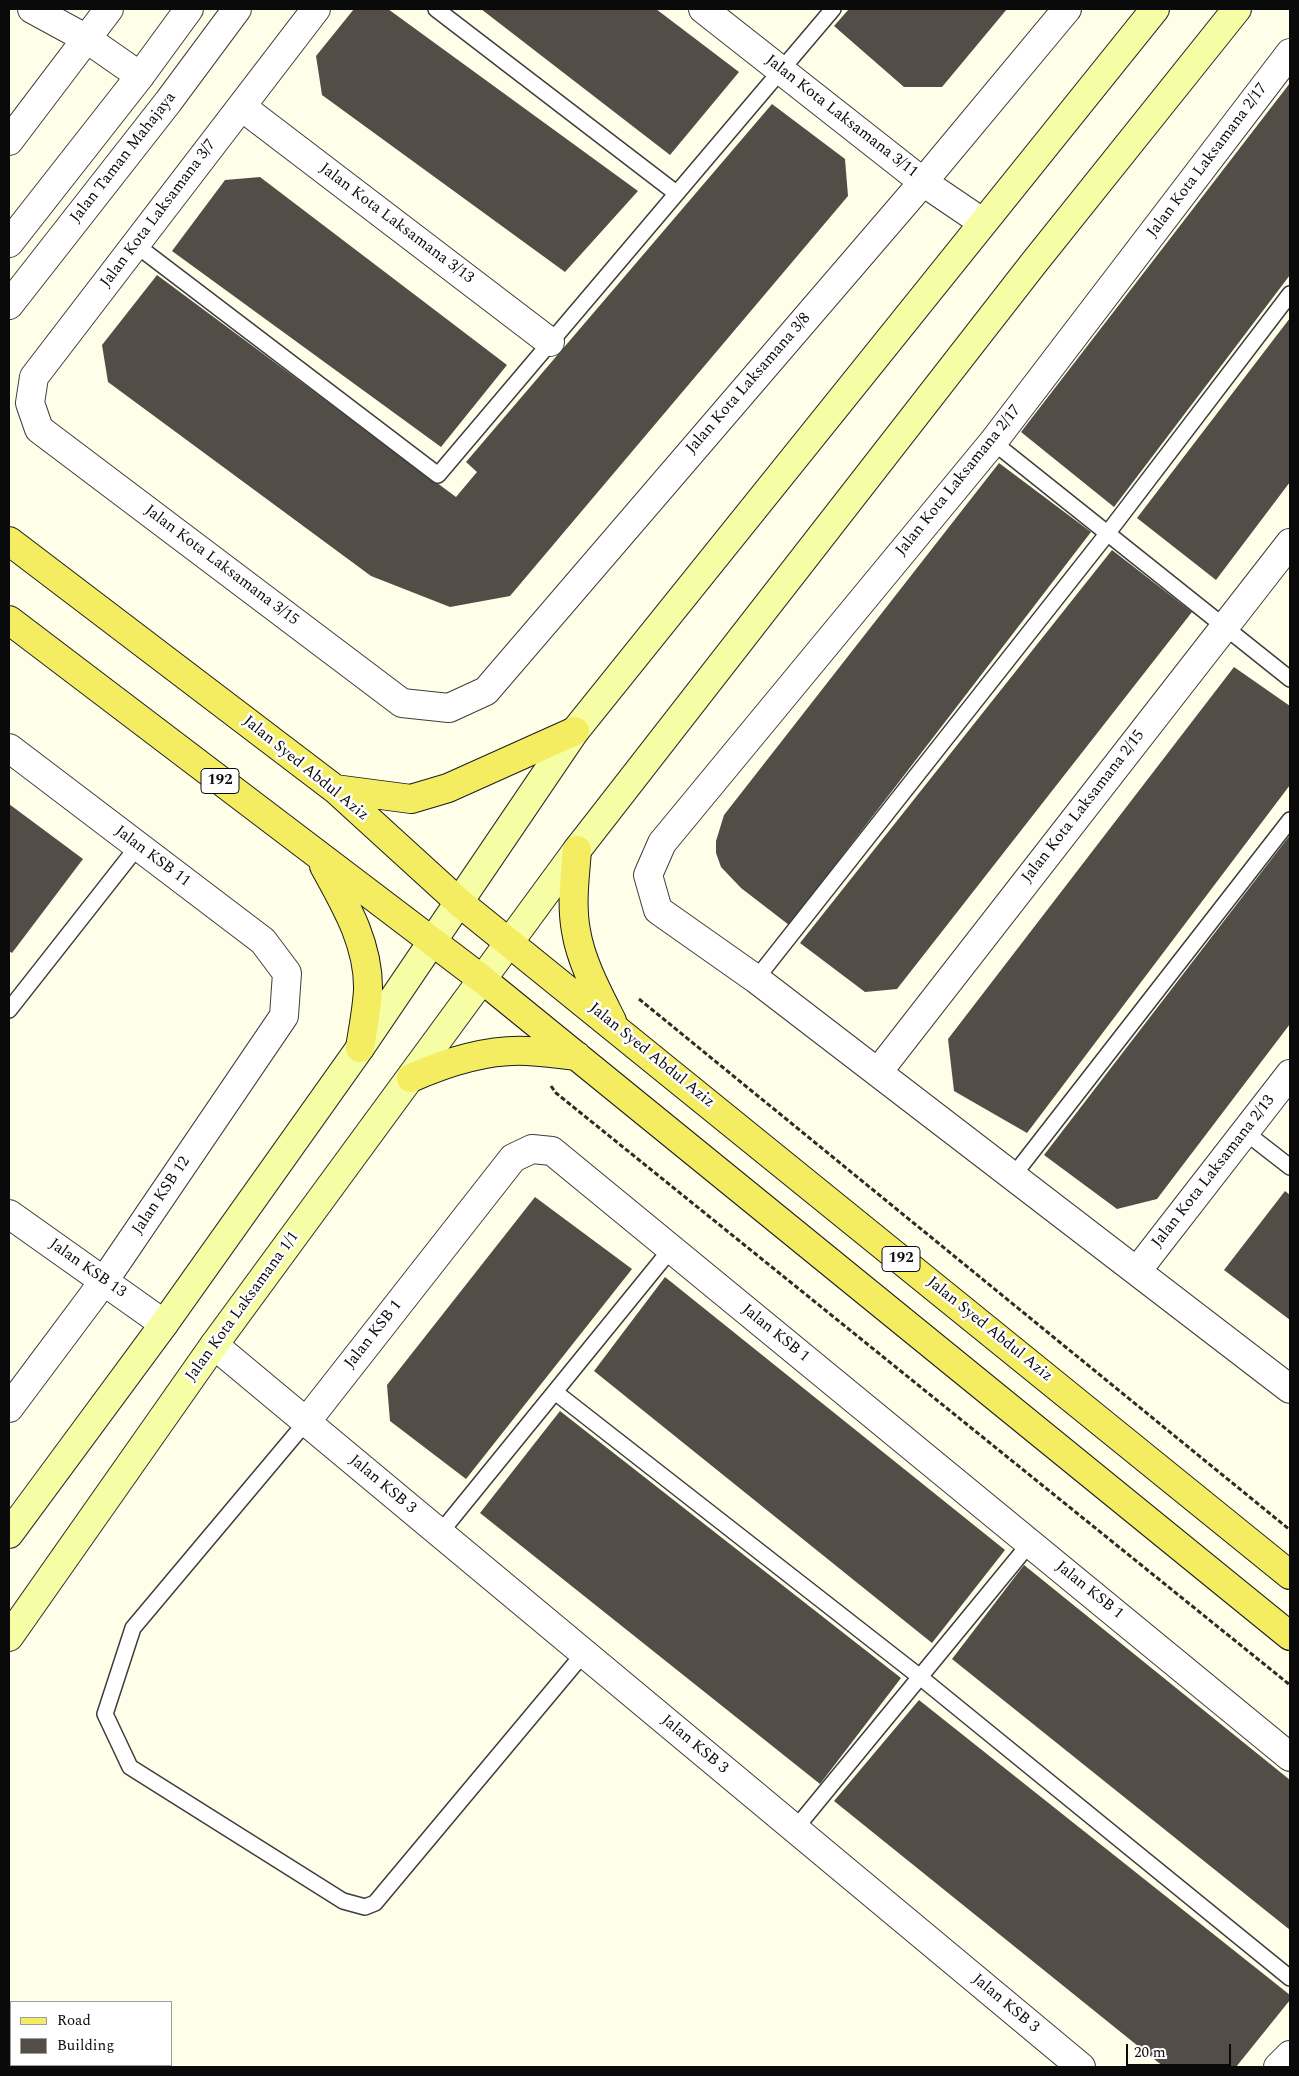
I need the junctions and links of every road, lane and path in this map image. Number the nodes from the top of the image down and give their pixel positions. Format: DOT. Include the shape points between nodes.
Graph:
graph roads {
  1 [pos="32,9"];
  2 [pos="109,9"];
  3 [pos="189,9"];
  4 [pos="237,9"];
  5 [pos="316,9"];
  6 [pos="436,9"];
  7 [pos="703,9"];
  8 [pos="833,9"];
  9 [pos="1067,9"];
  10 [pos="1155,9"];
  11 [pos="1238,10"];
  12 [pos="86,39"];
  13 [pos="1290,53"];
  14 [pos="781,70"];
  15 [pos="140,76"];
  16 [pos="242,106"];
  17 [pos="9,141"];
  18 [pos="923,182"];
  19 [pos="676,193"];
  20 [pos="982,222"];
  21 [pos="9,243"];
  22 [pos="136,245"];
  23 [pos="1290,294"];
  24 [pos="9,305"];
  25 [pos="550,342"];
  26 [pos="39,429"];
  27 [pos="993,442"];
  28 [pos="1107,534"];
  29 [pos="9,541"];
  30 [pos="1290,542"];
  31 [pos="9,620"];
  32 [pos="1225,626"];
  33 [pos="1290,679"];
  34 [pos="402,703"];
  35 [pos="575,731"];
  36 [pos="9,748"];
  37 [pos="335,789"];
  38 [pos="1290,820"];
  39 [pos="138,846"];
  40 [pos="577,850"];
  41 [pos="320,858"];
  42 [pos="460,903"];
  43 [pos="431,942"];
  44 [pos="511,943"];
  45 [pos="287,972"];
  46 [pos="756,979"];
  47 [pos="483,980"];
  48 [pos="14,993"];
  49 [pos="636,998"];
  50 [pos="9,1010"];
  51 [pos="614,1026"];
  52 [pos="360,1048"];
  53 [pos="577,1056"];
  54 [pos="878,1072"];
  55 [pos="1290,1074"];
  56 [pos="411,1078"];
  57 [pos="556,1093"];
  58 [pos="1245,1132"];
  59 [pos="1290,1166"];
  60 [pos="1013,1176"];
  61 [pos="9,1214"];
  62 [pos="671,1249"];
  63 [pos="1137,1271"];
  64 [pos="104,1281"];
  65 [pos="164,1324"];
  66 [pos="214,1345"];
  67 [pos="1290,1388"];
  68 [pos="555,1392"];
  69 [pos="9,1408"];
  70 [pos="306,1422"];
  71 [pos="1290,1530"];
  72 [pos="440,1533"];
  73 [pos="9,1534"];
  74 [pos="1030,1543"];
  75 [pos="1290,1575"];
  76 [pos="1290,1636"];
  77 [pos="9,1637"];
  78 [pos="584,1653"];
  79 [pos="920,1677"];
  80 [pos="1290,1685"];
  81 [pos="1290,1757"];
  82 [pos="794,1829"];
  83 [pos="1290,1978"];
  84 [pos="1290,2056"];
  85 [pos="1081,2067"];
  86 [pos="1278,2067"];
  1 -- 12 [label="street"];
  2 -- 12 [label="street"];
  3 -- 15 [label="street"];
  4 -- 24 [label="street, Jalan Taman Mahajaya"];
  5 -- 16 [label="street, Jalan Kota Laksamana 3/7"];
  6 -- 19 [label="lane"];
  7 -- 14 [label="street, Jalan Kota Laksamana 3/11"];
  8 -- 14 [label="lane"];
  9 -- 18 [label="street, Jalan Kota Laksamana 3/8"];
  10 -- 20 [label="main road"];
  11 -- 40 [label="main road, Jalan Kota Laksamana 1/1" via="1033,264"];
  12 -- 15 [label="street"];
  12 -- 17 [label="street"];
  13 -- 27 [label="street, Jalan Kota Laksamana 2/17"];
  14 -- 18 [label="street, Jalan Kota Laksamana 3/11"];
  14 -- 19 [label="lane"];
  15 -- 21 [label="street"];
  16 -- 22 [label="street, Jalan Kota Laksamana 3/7"];
  16 -- 25 [label="street, Jalan Kota Laksamana 3/13"];
  18 -- 20 [label="street, Jalan Kota Laksamana 3/11"];
  18 -- 34 [label="street, Jalan Kota Laksamana 3/8" via="486,691 449,708"];
  19 -- 25 [label="lane"];
  20 -- 35 [label="main road"];
  22 -- 25 [label="lane" via="438,475"];
  22 -- 26 [label="street, Jalan Kota Laksamana 3/7" via="34,377 30,403"];
  23 -- 28 [label="lane"];
  26 -- 34 [label="street, Jalan Kota Laksamana 3/15"];
  27 -- 28 [label="lane"];
  27 -- 46 [label="street, Jalan Kota Laksamana 2/17" via="662,844 648,875 658,910"];
  28 -- 32 [label="lane"];
  28 -- 46 [label="lane"];
  29 -- 37 [label="main road, Jalan Syed Abdul Aziz / 192"];
  30 -- 32 [label="street, Jalan Kota Laksamana 2/15"];
  31 -- 41 [label="main road, 192"];
  32 -- 33 [label="lane"];
  32 -- 54 [label="street, Jalan Kota Laksamana 2/15"];
  35 -- 37 [label="main road" via="448,788 411,799"];
  35 -- 42 [label="main road"];
  36 -- 39 [label="street, Jalan KSB 11"];
  37 -- 42 [label="main road, Jalan Syed Abdul Aziz / 192"];
  38 -- 60 [label="lane"];
  39 -- 45 [label="street, Jalan KSB 11" via="263,941"];
  39 -- 48 [label="lane"];
  40 -- 44 [label="main road, Jalan Kota Laksamana 1/1"];
  40 -- 51 [label="main road" via="573,900 576,932 585,962"];
  41 -- 43 [label="main road, 192"];
  41 -- 52 [label="main road" via="353,921 364,954 368,989"];
  42 -- 43 [label="main road"];
  42 -- 44 [label="main road, Jalan Syed Abdul Aziz / 192"];
  43 -- 47 [label="main road, 192"];
  43 -- 52 [label="main road"];
  44 -- 47 [label="main road, Jalan Kota Laksamana 1/1"];
  44 -- 51 [label="main road, Jalan Syed Abdul Aziz / 192"];
  45 -- 64 [label="street, Jalan KSB 12" via="284,1016"];
  46 -- 54 [label="street"];
  47 -- 53 [label="main road, 192"];
  47 -- 56 [label="main road, Jalan Kota Laksamana 1/1"];
  48 -- 50 [label="lane"];
  49 -- 71 [label="path"];
  51 -- 75 [label="main road, Jalan Syed Abdul Aziz / 192"];
  52 -- 65 [label="main road"];
  53 -- 56 [label="main road" via="525,1050 486,1053 439,1066"];
  53 -- 76 [label="main road, 192"];
  54 -- 60 [label="street"];
  55 -- 58 [label="street, Jalan Kota Laksamana 2/13"];
  56 -- 66 [label="main road, Jalan Kota Laksamana 1/1"];
  57 -- 80 [label="path"];
  58 -- 59 [label="lane"];
  58 -- 63 [label="street, Jalan Kota Laksamana 2/13"];
  60 -- 63 [label="street"];
  61 -- 64 [label="street, Jalan KSB 13"];
  62 -- 68 [label="lane"];
  62 -- 70 [label="street, Jalan KSB 1" via="552,1151 532,1149 513,1158"];
  62 -- 74 [label="street, Jalan KSB 1"];
  63 -- 67 [label="street"];
  64 -- 65 [label="street, Jalan KSB 13"];
  64 -- 69 [label="street, Jalan KSB 12"];
  65 -- 73 [label="main road"];
  66 -- 70 [label="street, Jalan KSB 3"];
  66 -- 77 [label="main road, Jalan Kota Laksamana 1/1"];
  68 -- 72 [label="lane"];
  68 -- 79 [label="lane"];
  70 -- 72 [label="street, Jalan KSB 3"];
  70 -- 78 [label="lane" via="133,1628 105,1714 130,1767 343,1901 365,1907 375,1903"];
  72 -- 78 [label="street, Jalan KSB 3"];
  74 -- 79 [label="lane"];
  74 -- 81 [label="street, Jalan KSB 1"];
  78 -- 82 [label="street, Jalan KSB 3"];
  79 -- 82 [label="lane"];
  79 -- 83 [label="lane"];
  82 -- 85 [label="street, Jalan KSB 3"];
  84 -- 86 [label="street"];
}
